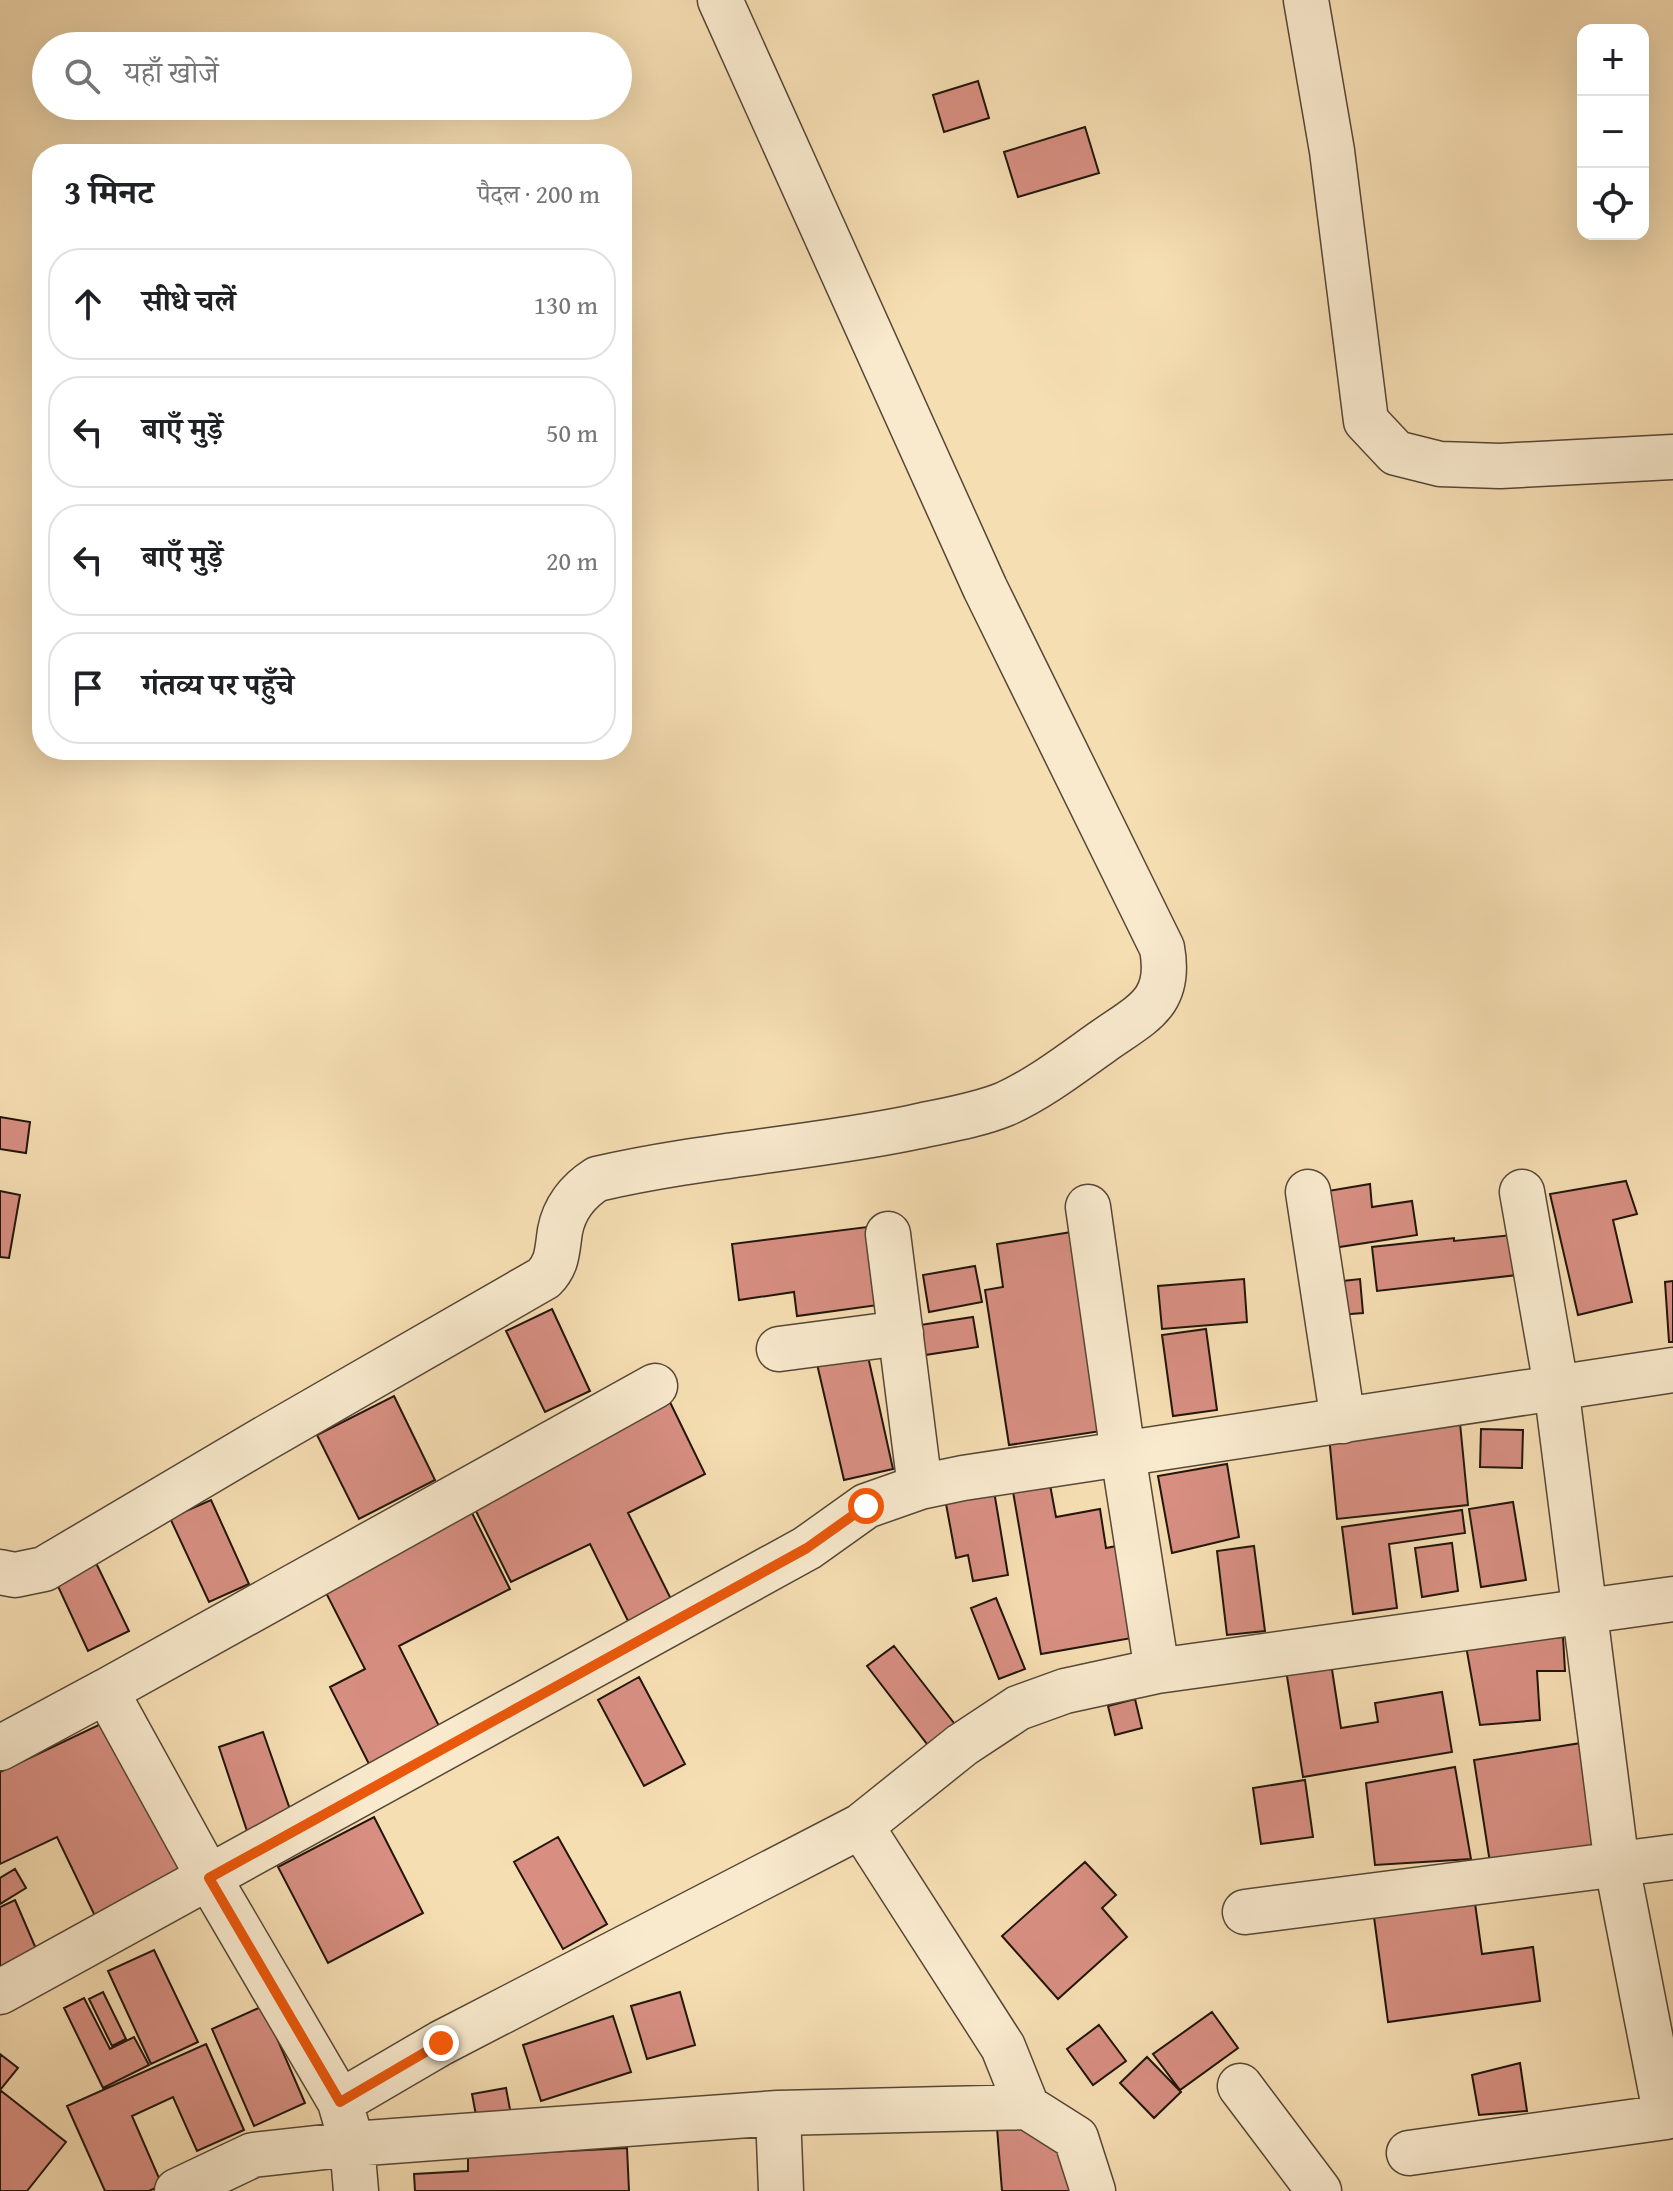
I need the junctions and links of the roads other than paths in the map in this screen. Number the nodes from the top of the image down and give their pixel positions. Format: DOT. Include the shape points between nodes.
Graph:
graph roads {
  1 [pos="720,0"];
  2 [pos="1306,0"];
  3 [pos="1673,457"];
  4 [pos="1308,1192"];
  5 [pos="1522,1192"];
  6 [pos="1088,1207"];
  7 [pos="888,1234"];
  8 [pos="901,1333"];
  9 [pos="779,1349"];
  10 [pos="1673,1370"];
  11 [pos="655,1386"];
  12 [pos="1556,1386"];
  13 [pos="1343,1421"];
  14 [pos="1123,1454"];
  15 [pos="920,1487"];
  16 [pos="0,1572"];
  17 [pos="1673,1599"];
  18 [pos="1585,1612"];
  19 [pos="1157,1671"];
  20 [pos="106,1691"];
  21 [pos="0,1748"];
  22 [pos="861,1826"];
  23 [pos="1673,1857"];
  24 [pos="1617,1866"];
  25 [pos="209,1878"];
  26 [pos="1245,1912"];
  27 [pos="0,1992"];
  28 [pos="1240,2086"];
  29 [pos="340,2102"];
  30 [pos="1027,2107"];
  31 [pos="778,2113"];
  32 [pos="1669,2117"];
  33 [pos="352,2144"];
  34 [pos="1409,2153"];
  35 [pos="177,2191"];
  36 [pos="356,2191"];
  37 [pos="781,2191"];
  38 [pos="1093,2191"];
  39 [pos="1319,2191"];
  1 -- 16 [label="street" via="985,588 1158,937 1166,966 1164,984 1138,1016 1001,1106 883,1133 597,1179 584,1187 566,1214 553,1269 544,1278 44,1569 15,1575"];
  2 -- 3 [label="street" via="1332,151 1366,421 1396,453 1440,464"];
  4 -- 13 [label="street"];
  5 -- 12 [label="street"];
  6 -- 14 [label="street"];
  7 -- 8 [label="street"];
  8 -- 9 [label="street"];
  8 -- 15 [label="street"];
  10 -- 12 [label="street"];
  11 -- 20 [label="street"];
  12 -- 13 [label="street"];
  12 -- 18 [label="street"];
  13 -- 14 [label="street"];
  14 -- 15 [label="street"];
  14 -- 19 [label="street"];
  15 -- 25 [label="street" via="866,1506 807,1548"];
  17 -- 18 [label="street"];
  18 -- 19 [label="street"];
  18 -- 24 [label="street"];
  19 -- 22 [label="street" via="1065,1691 1018,1708 962,1745"];
  20 -- 21 [label="street"];
  20 -- 25 [label="street"];
  22 -- 29 [label="street" via="441,2043"];
  22 -- 30 [label="street" via="1003,2047"];
  23 -- 24 [label="street"];
  24 -- 26 [label="street"];
  24 -- 32 [label="street"];
  25 -- 27 [label="street"];
  25 -- 29 [label="street"];
  28 -- 39 [label="street"];
  29 -- 33 [label="street"];
  30 -- 31 [label="street"];
  30 -- 38 [label="street" via="1076,2138"];
  31 -- 33 [label="street"];
  31 -- 37 [label="street"];
  32 -- 34 [label="street"];
  33 -- 35 [label="street" via="253,2155"];
  33 -- 36 [label="street"];
}
